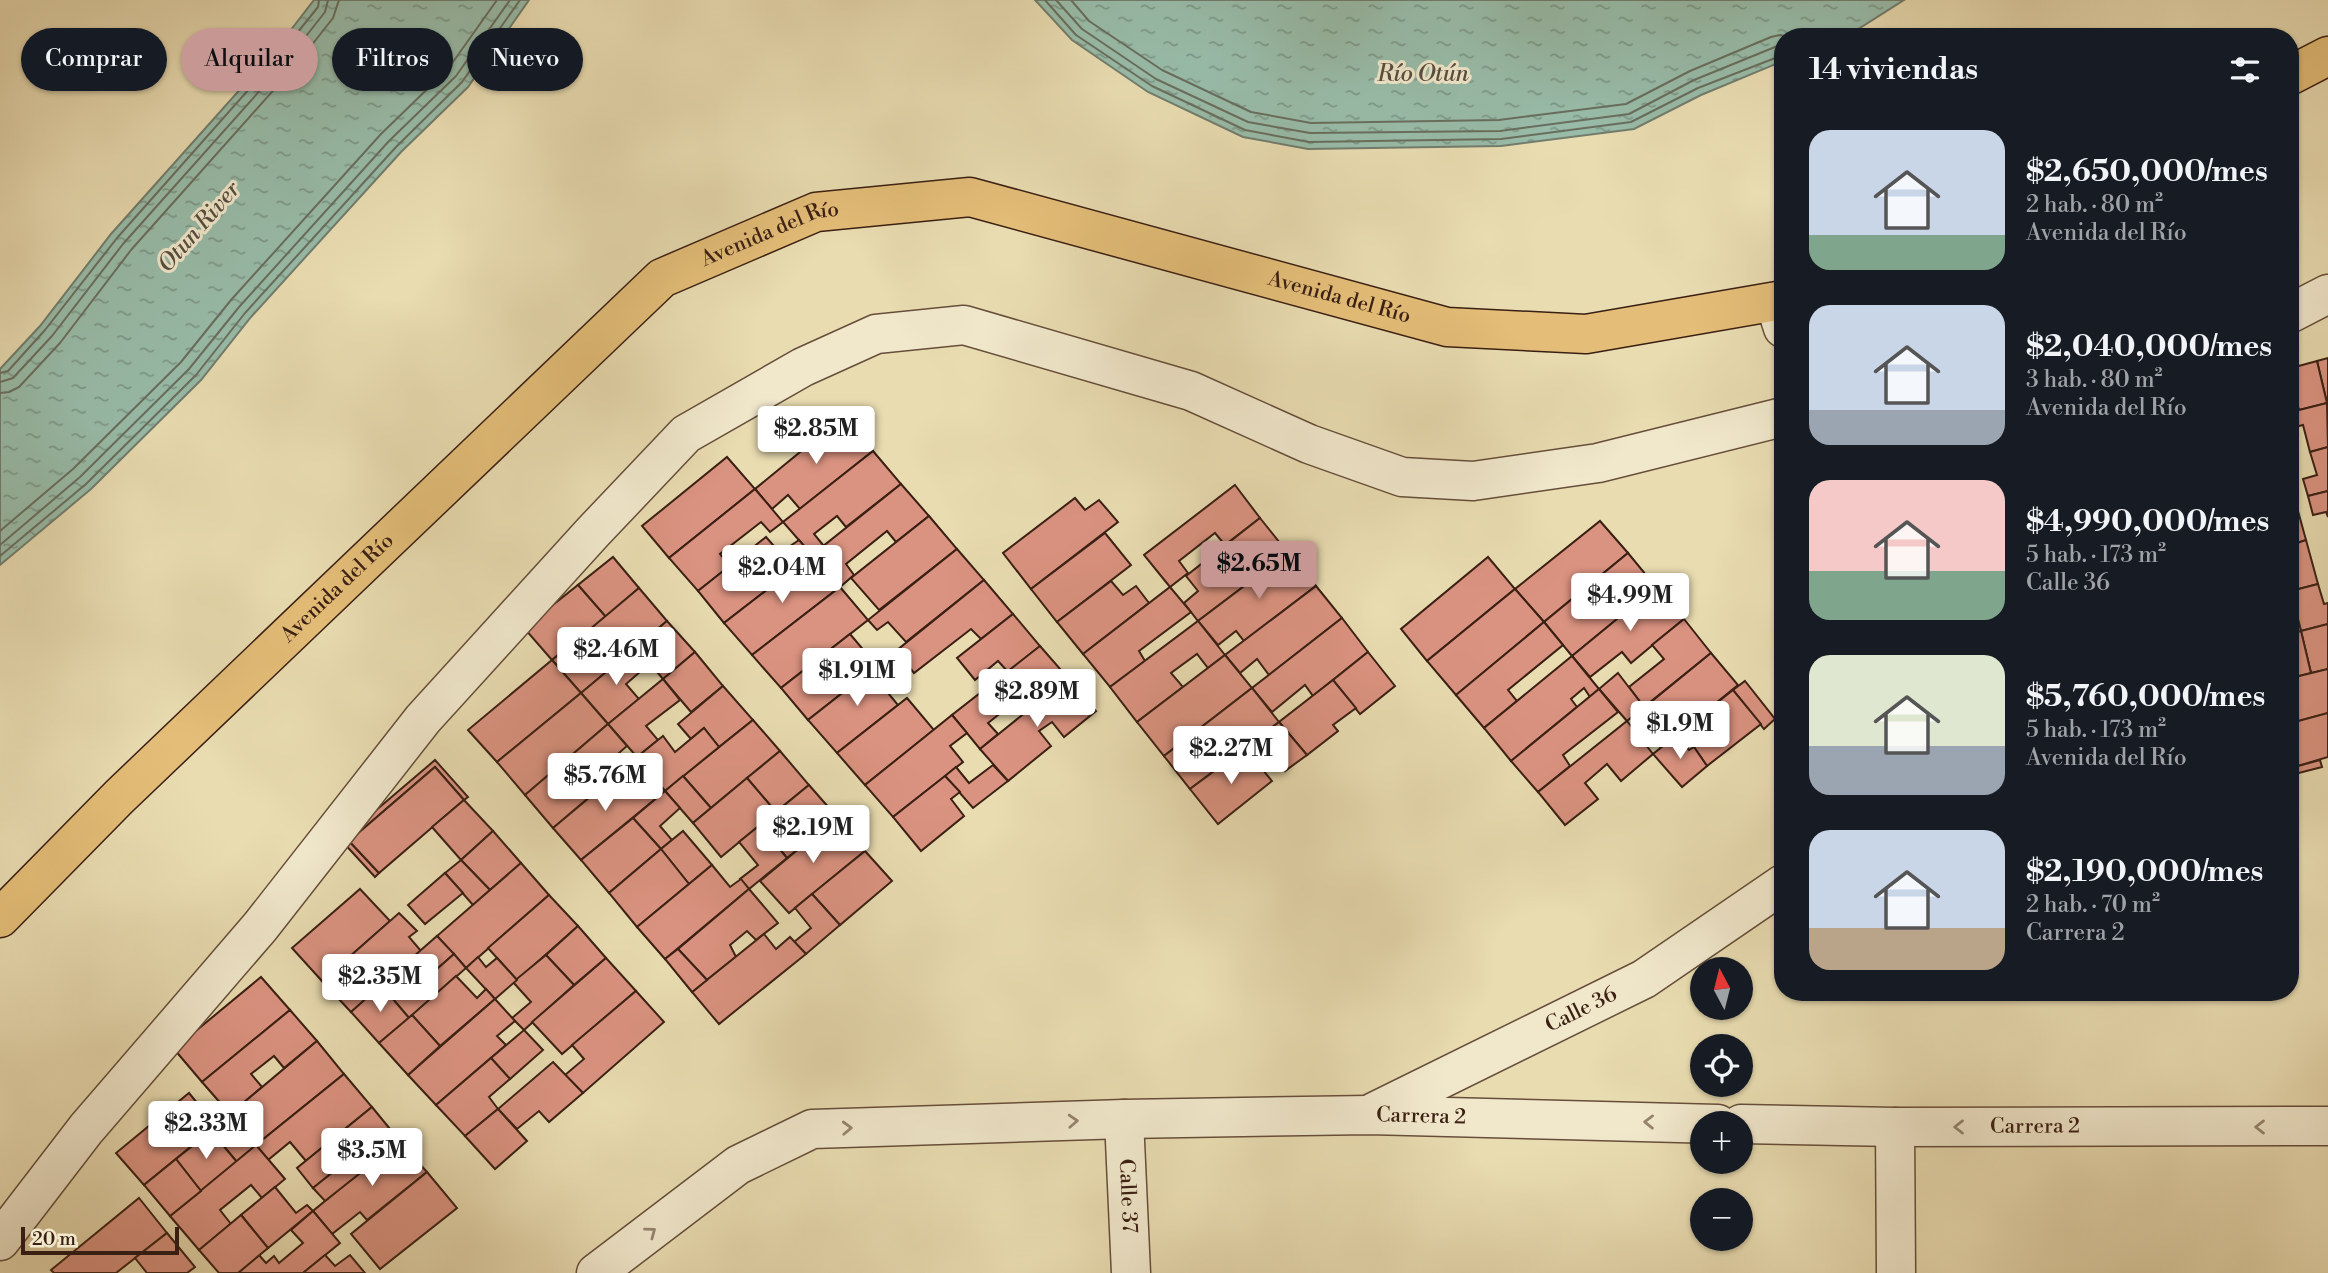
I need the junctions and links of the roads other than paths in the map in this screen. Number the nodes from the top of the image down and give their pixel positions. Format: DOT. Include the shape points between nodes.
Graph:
graph roads {
  1 [pos="2328,56"];
  2 [pos="2299,71"];
  3 [pos="2328,294"];
  4 [pos="2299,309"];
  5 [pos="1774,312"];
  6 [pos="1774,419"];
  7 [pos="1774,890"];
  8 [pos="0,918"];
  9 [pos="1369,1115"];
  10 [pos="1124,1119"];
  11 [pos="1690,1123"];
  12 [pos="1753,1124"];
  13 [pos="2328,1126"];
  14 [pos="1895,1127"];
  15 [pos="0,1241"];
  16 [pos="596,1273"];
  17 [pos="1131,1273"];
  18 [pos="1896,1273"];
  1 -- 2 [label="main road"];
  3 -- 4 [label="street"];
  5 -- 8 [label="main road, Avenida del Río" via="1586,334 1447,327 970,197 816,212 662,278 119,797"];
  6 -- 15 [label="street" via="1598,463 1473,481 1402,477 1309,443 1191,391 964,326 876,334 803,367 686,434 575,552 423,719 260,928 86,1129"];
  7 -- 9 [label="street, Calle 36" via="1644,979"];
  9 -- 10 [label="street, Carrera 2"];
  11 -- 9 [label="street, Carrera 2, one-way"];
  16 -- 10 [label="street, Carrera 2, one-way" via="738,1165 812,1129"];
  10 -- 17 [label="street, Calle 37"];
  12 -- 14 [label="street, Carrera 2"];
  13 -- 14 [label="street, Carrera 2, one-way"];
  14 -- 18 [label="street"];
}
